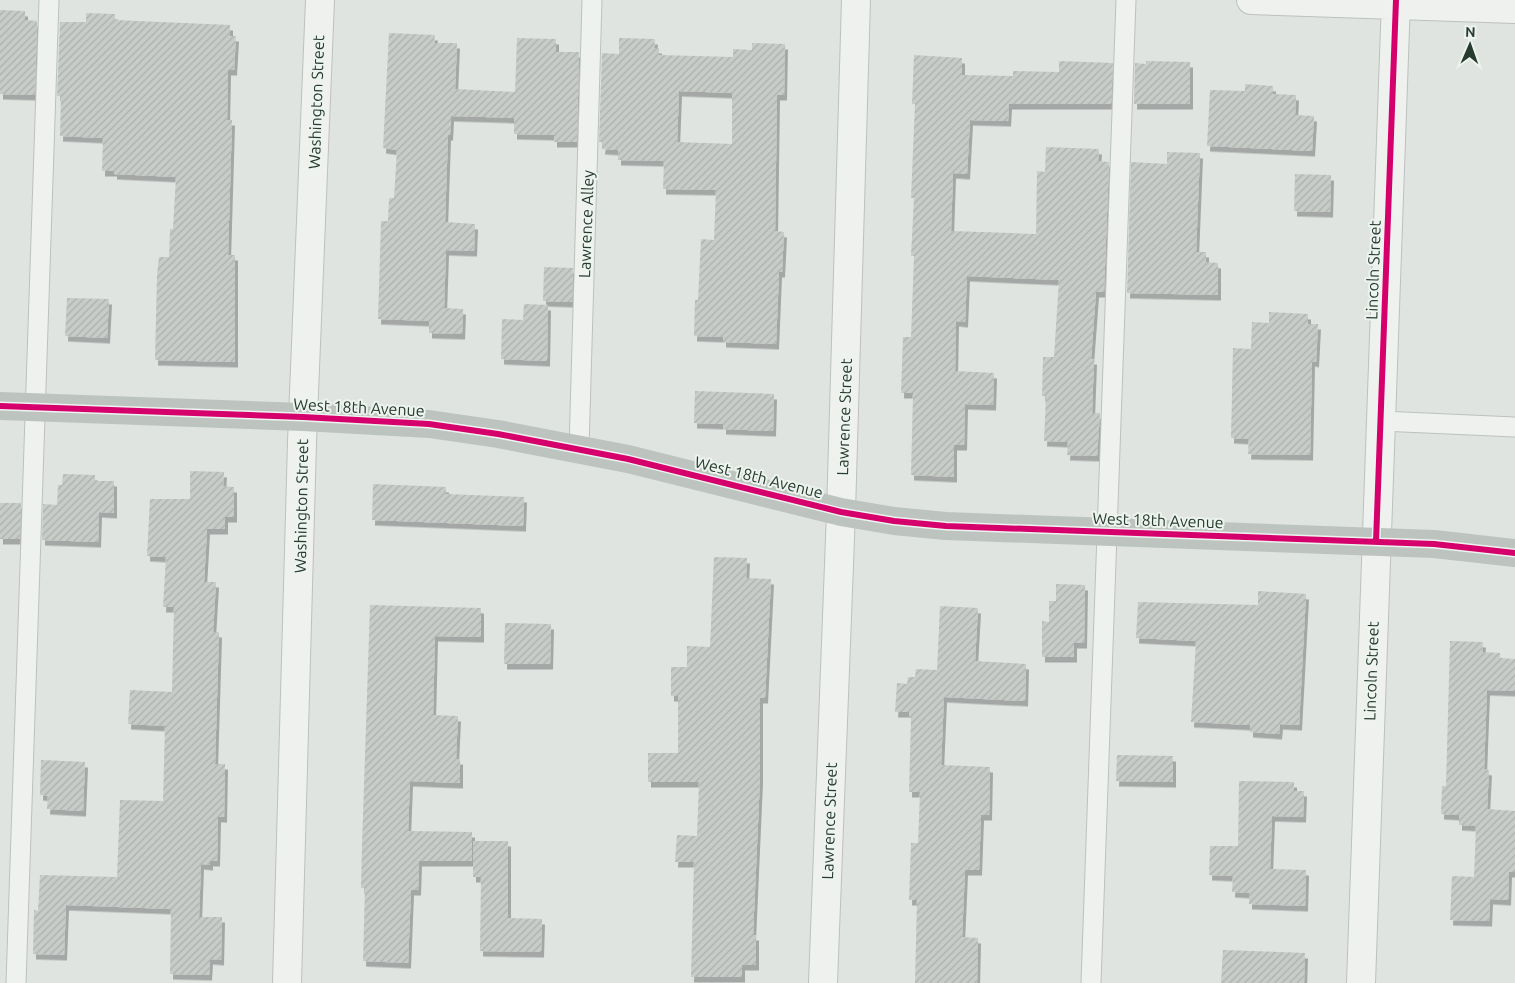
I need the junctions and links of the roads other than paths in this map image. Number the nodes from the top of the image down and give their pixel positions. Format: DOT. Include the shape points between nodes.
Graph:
graph roads {
  1 [pos="48,0"];
  2 [pos="320,0"];
  3 [pos="592,0"];
  4 [pos="856,0"];
  5 [pos="1126,0"];
  6 [pos="1251,0"];
  7 [pos="1396,3"];
  8 [pos="1515,10"];
  9 [pos="0,406"];
  10 [pos="35,407"];
  11 [pos="303,417"];
  12 [pos="1381,421"];
  13 [pos="1515,427"];
  14 [pos="579,448"];
  15 [pos="841,512"];
  16 [pos="1108,531"];
  17 [pos="1376,542"];
  18 [pos="1515,552"];
  19 [pos="16,983"];
  20 [pos="287,983"];
  21 [pos="823,983"];
  22 [pos="1091,983"];
  23 [pos="1361,983"];
  1 -- 10 [label="lane"];
  2 -- 11 [label="street, Washington Street"];
  3 -- 14 [label="lane, Lawrence Alley"];
  4 -- 15 [label="street, Lawrence Street"];
  5 -- 16 [label="lane"];
  6 -- 7 [label="street"];
  7 -- 8 [label="street"];
  7 -- 12 [label="street, Lincoln Street"];
  9 -- 10 [label="main road, West 18th Avenue"];
  10 -- 11 [label="main road, West 18th Avenue"];
  10 -- 19 [label="lane"];
  11 -- 14 [label="main road, West 18th Avenue" via="429,424"];
  11 -- 20 [label="street, Washington Street"];
  12 -- 13 [label="lane"];
  12 -- 17 [label="street, Lincoln Street"];
  14 -- 15 [label="main road, West 18th Avenue"];
  15 -- 16 [label="main road, West 18th Avenue" via="946,526"];
  15 -- 21 [label="street, Lawrence Street"];
  16 -- 17 [label="main road, West 18th Avenue"];
  16 -- 22 [label="lane"];
  17 -- 18 [label="main road, West 18th Avenue"];
  17 -- 23 [label="street, Lincoln Street"];
}
